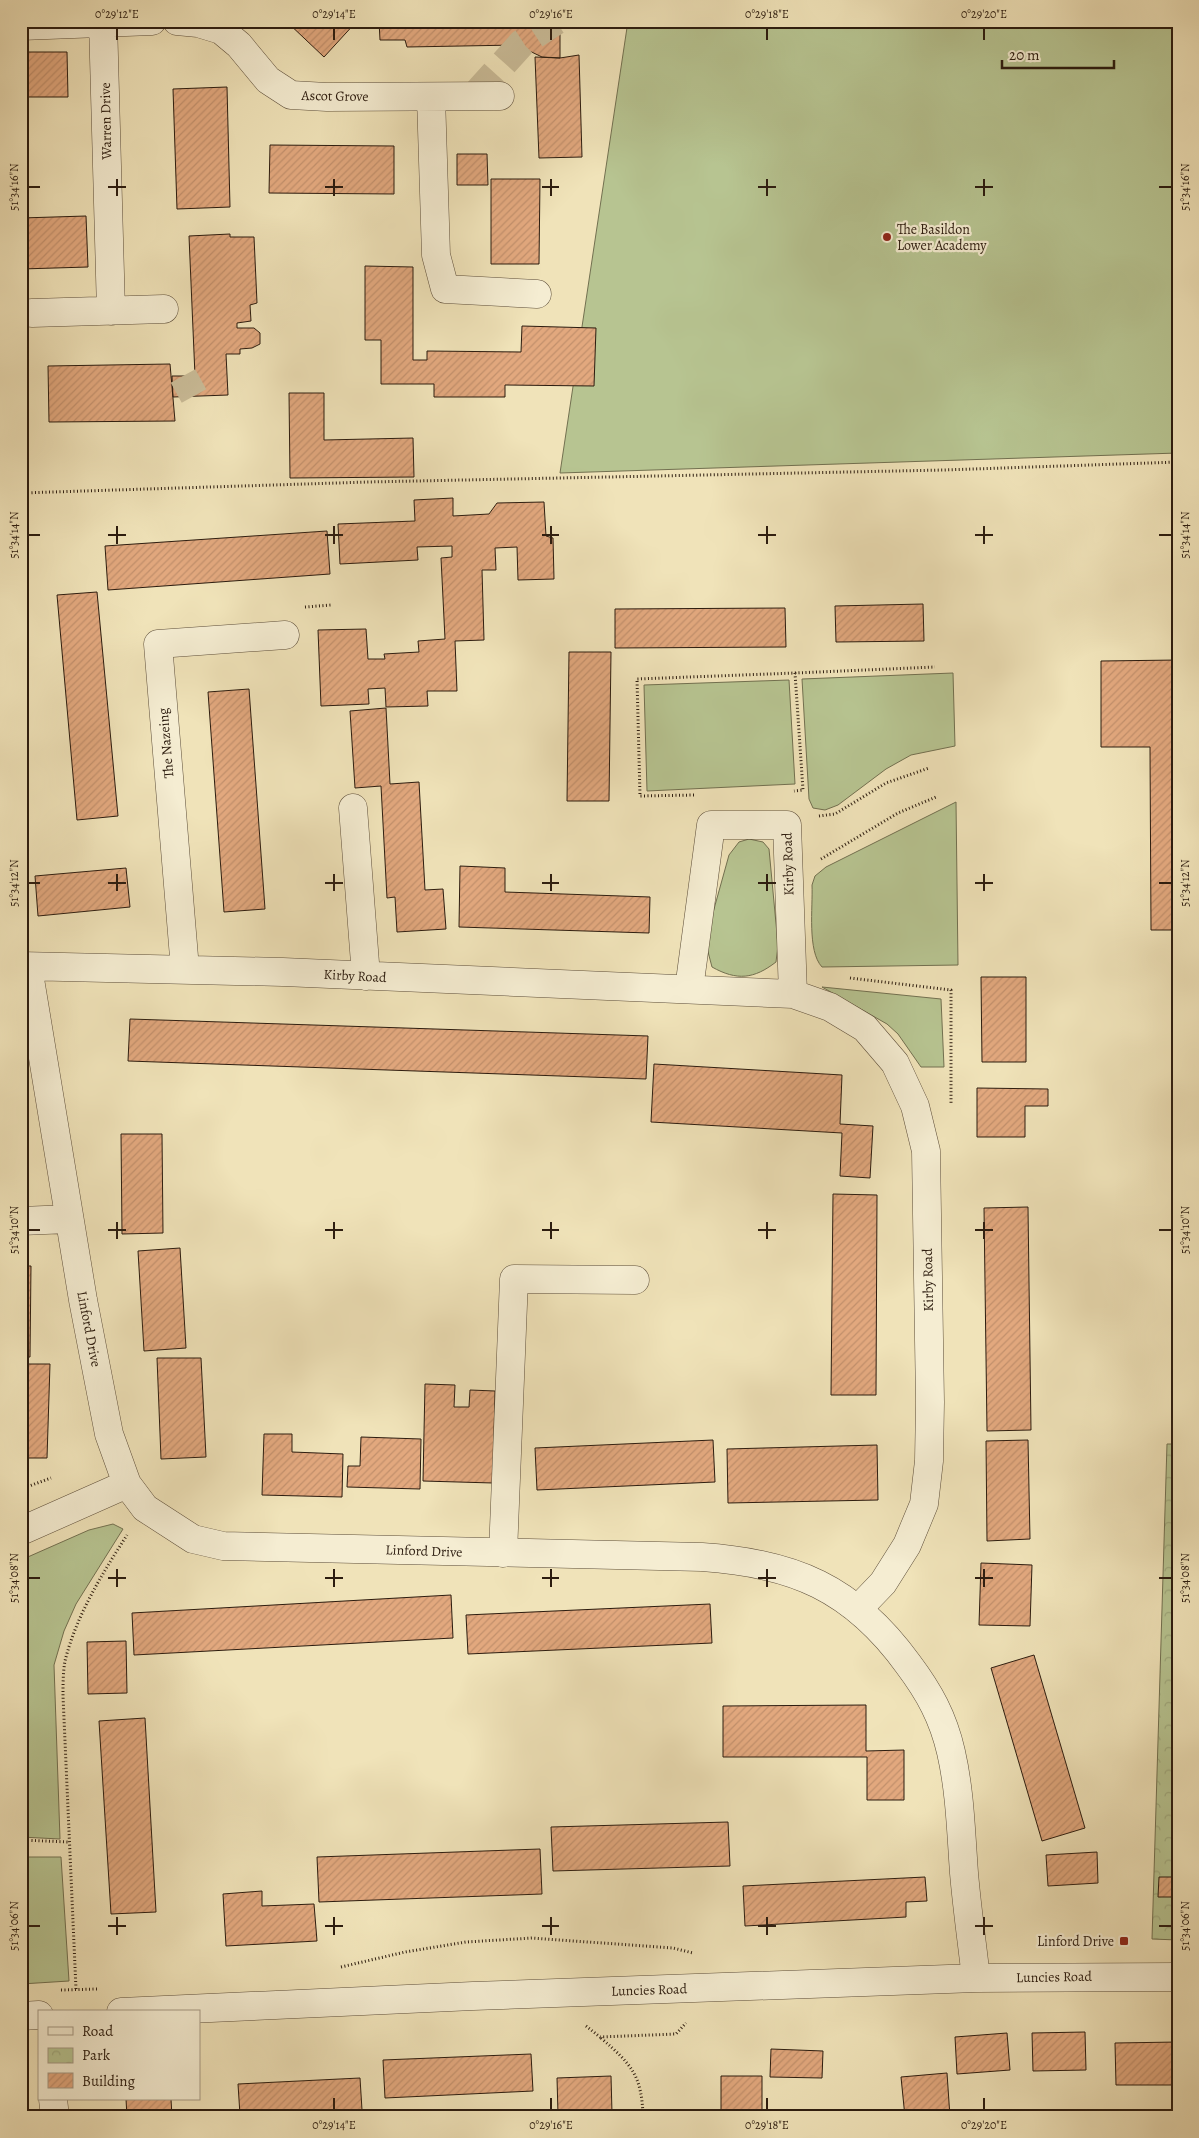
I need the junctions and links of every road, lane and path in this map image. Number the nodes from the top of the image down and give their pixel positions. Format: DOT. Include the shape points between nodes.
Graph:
graph roads {
  1 [pos="152,21"];
  2 [pos="177,21"];
  3 [pos="103,23"];
  4 [pos="21,26"];
  5 [pos="500,96"];
  6 [pos="431,97"];
  7 [pos="536,294"];
  8 [pos="164,309"];
  9 [pos="111,311"];
  10 [pos="32,312"];
  11 [pos="1178,462"];
  12 [pos="21,493"];
  13 [pos="285,635"];
  14 [pos="935,667"];
  15 [pos="795,673"];
  16 [pos="929,768"];
  17 [pos="793,790"];
  18 [pos="803,790"];
  19 [pos="697,795"];
  20 [pos="803,797"];
  21 [pos="353,808"];
  22 [pos="812,815"];
  23 [pos="25,966"];
  24 [pos="186,969"];
  25 [pos="366,976"];
  26 [pos="690,988"];
  27 [pos="793,994"];
  28 [pos="69,1220"];
  29 [pos="21,1221"];
  30 [pos="635,1280"];
  31 [pos="127,1484"];
  32 [pos="131,1530"];
  33 [pos="21,1531"];
  34 [pos="503,1553"];
  35 [pos="859,1608"];
  36 [pos="21,1840"];
  37 [pos="69,1842"];
  38 [pos="700,1954"];
  39 [pos="336,1972"];
  40 [pos="1178,1977"];
  41 [pos="976,1978"];
  42 [pos="106,1989"];
  43 [pos="165,2010"];
  44 [pos="38,2015"];
  45 [pos="21,2016"];
  46 [pos="600,2037"];
  47 [pos="53,2100"];
  48 [pos="54,2117"];
  49 [pos="643,2117"];
  1 -- 3 [label="street"];
  2 -- 6 [label="street, Ascot Grove" via="221,30 268,80 291,95"];
  3 -- 4 [label="street"];
  3 -- 9 [label="street, Warren Drive"];
  5 -- 6 [label="street, Ascot Grove"];
  6 -- 7 [label="street" via="436,255 445,289"];
  8 -- 9 [label="street"];
  9 -- 10 [label="street"];
  11 -- 12 [label="path"];
  13 -- 24 [label="street, The Nazeing" via="158,644"];
  14 -- 15 [label="path"];
  15 -- 18 [label="path"];
  15 -- 19 [label="path" via="637,679 640,796"];
  16 -- 22 [label="path" via="886,783 835,814"];
  17 -- 18 [label="path"];
  18 -- 20 [label="path"];
  21 -- 25 [label="street"];
  23 -- 24 [label="street, Kirby Road"];
  23 -- 28 [label="street, Linford Drive"];
  24 -- 25 [label="street, Kirby Road"];
  25 -- 26 [label="street, Kirby Road"];
  26 -- 27 [label="street, Kirby Road"];
  26 -- 27 [label="street, Kirby Road" via="711,825 787,824"];
  27 -- 35 [label="street, Kirby Road" via="830,1007 865,1028 895,1063 915,1106 926,1151 930,1402 924,1504 907,1545 882,1582"];
  28 -- 29 [label="street"];
  28 -- 31 [label="street, Linford Drive" via="109,1434"];
  30 -- 34 [label="street" via="514,1279"];
  31 -- 33 [label="street"];
  31 -- 34 [label="street, Linford Drive" via="145,1508 167,1524 192,1539 223,1546"];
  32 -- 37 [label="path" via="89,1599 65,1663 63,1696"];
  34 -- 35 [label="street, Linford Drive" via="739,1559 807,1578"];
  35 -- 41 [label="street, Linford Drive" via="899,1651 928,1691 941,1717 957,1785"];
  36 -- 37 [label="path"];
  37 -- 42 [label="path" via="76,1989"];
  38 -- 39 [label="path" via="673,1948 532,1938 466,1942 405,1952 343,1966"];
  40 -- 41 [label="street, Luncies Road"];
  41 -- 43 [label="street, Luncies Road"];
  44 -- 45 [label="street"];
  46 -- 49 [label="path" via="622,2056 635,2073 642,2094"];
  47 -- 48 [label="street"];
}
